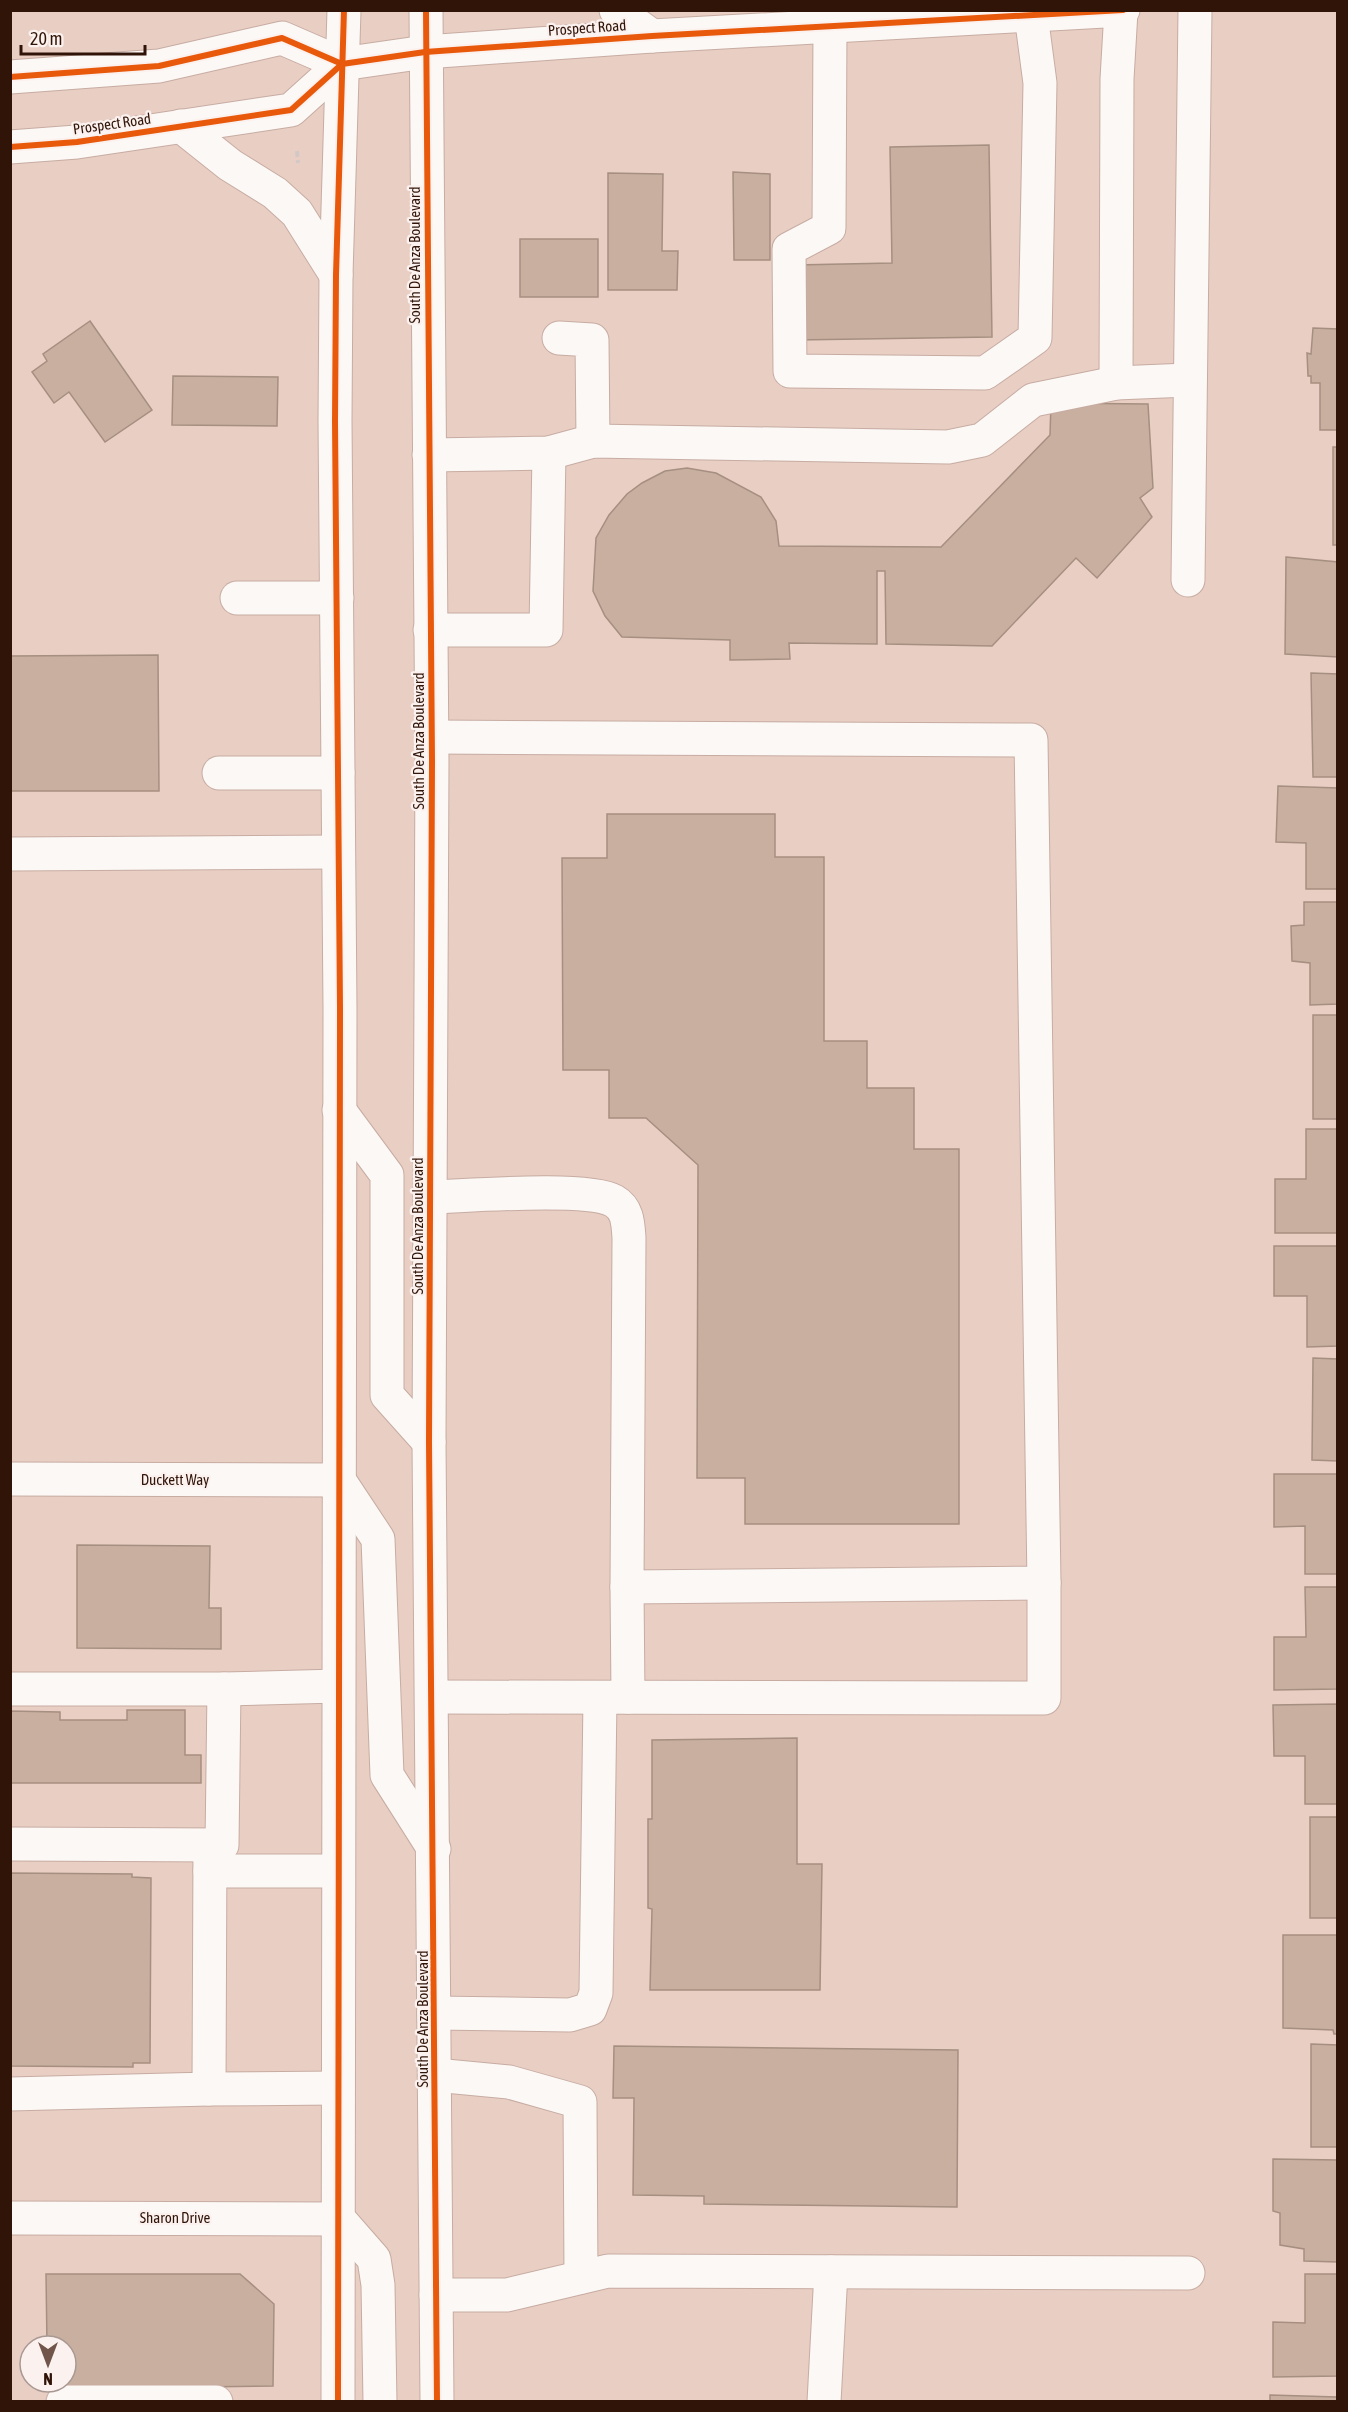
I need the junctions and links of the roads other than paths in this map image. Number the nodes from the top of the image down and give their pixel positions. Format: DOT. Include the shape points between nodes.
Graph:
graph roads {
  1 [pos="344,10"];
  2 [pos="426,10"];
  3 [pos="616,10"];
  4 [pos="1122,10"];
  5 [pos="1195,10"];
  6 [pos="1046,13"];
  7 [pos="815,21"];
  8 [pos="652,36"];
  9 [pos="425,51"];
  10 [pos="342,64"];
  11 [pos="10,77"];
  12 [pos="181,126"];
  13 [pos="10,147"];
  14 [pos="336,275"];
  15 [pos="559,338"];
  16 [pos="1188,381"];
  17 [pos="1116,382"];
  18 [pos="593,441"];
  19 [pos="549,453"];
  20 [pos="429,455"];
  21 [pos="1188,580"];
  22 [pos="237,598"];
  23 [pos="337,598"];
  24 [pos="430,630"];
  25 [pos="432,736"];
  26 [pos="219,773"];
  27 [pos="338,773"];
  28 [pos="338,852"];
  29 [pos="10,854"];
  30 [pos="339,1110"];
  31 [pos="430,1197"];
  32 [pos="429,1442"];
  33 [pos="10,1479"];
  34 [pos="339,1480"];
  35 [pos="1044,1582"];
  36 [pos="627,1587"];
  37 [pos="338,1686"];
  38 [pos="10,1689"];
  39 [pos="224,1689"];
  40 [pos="433,1697"];
  41 [pos="614,1697"];
  42 [pos="10,1844"];
  43 [pos="434,1849"];
  44 [pos="210,1858"];
  45 [pos="338,1871"];
  46 [pos="434,2013"];
  47 [pos="435,2075"];
  48 [pos="338,2088"];
  49 [pos="209,2089"];
  50 [pos="10,2094"];
  51 [pos="10,2218"];
  52 [pos="339,2219"];
  53 [pos="831,2272"];
  54 [pos="1188,2273"];
  55 [pos="581,2277"];
  56 [pos="436,2295"];
  57 [pos="63,2402"];
  58 [pos="216,2402"];
  59 [pos="338,2402"];
  60 [pos="380,2402"];
  61 [pos="437,2402"];
  62 [pos="824,2402"];
  1 -- 10 [label="main road"];
  2 -- 9 [label="main road, South De Anza Boulevard"];
  3 -- 8 [label="main road"];
  4 -- 6 [label="main road, Prospect Road"];
  4 -- 17 [label="main road" via="1117,79"];
  5 -- 16 [label="main road"];
  6 -- 7 [label="main road, Prospect Road"];
  6 -- 7 [label="main road" via="1040,83 1035,338 985,373 790,371 789,249 828,228"];
  7 -- 8 [label="main road, Prospect Road"];
  8 -- 9 [label="main road, Prospect Road"];
  9 -- 10 [label="main road, Prospect Road"];
  9 -- 20 [label="main road, South De Anza Boulevard"];
  10 -- 11 [label="main road" via="282,38 159,66"];
  10 -- 12 [label="main road, Prospect Road" via="291,110"];
  10 -- 14 [label="main road"];
  12 -- 13 [label="main road, Prospect Road" via="77,142"];
  12 -- 14 [label="main road" via="297,213"];
  14 -- 23 [label="main road"];
  15 -- 18 [label="main road" via="592,340"];
  16 -- 17 [label="main road"];
  16 -- 21 [label="main road"];
  17 -- 18 [label="main road" via="1033,400 982,440 948,447"];
  18 -- 19 [label="main road"];
  19 -- 20 [label="main road"];
  19 -- 24 [label="main road" via="546,630"];
  20 -- 24 [label="main road, South De Anza Boulevard"];
  22 -- 23 [label="main road"];
  23 -- 27 [label="main road"];
  24 -- 25 [label="main road, South De Anza Boulevard"];
  25 -- 31 [label="main road, South De Anza Boulevard"];
  25 -- 35 [label="main road" via="1031,740"];
  26 -- 27 [label="main road"];
  27 -- 28 [label="main road"];
  28 -- 29 [label="main road"];
  28 -- 30 [label="main road"];
  30 -- 32 [label="main road" via="387,1175 387,1395"];
  30 -- 34 [label="main road"];
  31 -- 32 [label="main road, South De Anza Boulevard"];
  31 -- 36 [label="main road" via="587,1193 615,1202 627,1215"];
  32 -- 40 [label="main road, South De Anza Boulevard"];
  33 -- 34 [label="main road, Duckett Way"];
  34 -- 37 [label="main road"];
  34 -- 43 [label="main road" via="378,1539 387,1775"];
  35 -- 36 [label="main road"];
  35 -- 41 [label="main road" via="1044,1698"];
  36 -- 41 [label="main road"];
  37 -- 39 [label="main road"];
  37 -- 45 [label="main road"];
  38 -- 39 [label="main road"];
  39 -- 44 [label="main road" via="222,1845"];
  40 -- 41 [label="main road"];
  40 -- 43 [label="main road, South De Anza Boulevard"];
  41 -- 46 [label="main road" via="596,1993 590,2009 570,2015"];
  42 -- 44 [label="main road"];
  43 -- 46 [label="main road, South De Anza Boulevard"];
  44 -- 45 [label="main road"];
  44 -- 49 [label="main road"];
  45 -- 48 [label="main road"];
  46 -- 47 [label="main road, South De Anza Boulevard"];
  47 -- 55 [label="main road" via="509,2082 580,2102"];
  47 -- 56 [label="main road, South De Anza Boulevard"];
  48 -- 49 [label="main road"];
  48 -- 52 [label="main road"];
  49 -- 50 [label="main road"];
  51 -- 52 [label="main road, Sharon Drive"];
  52 -- 59 [label="main road"];
  52 -- 60 [label="main road" via="374,2259"];
  53 -- 54 [label="main road"];
  53 -- 55 [label="main road" via="608,2271"];
  53 -- 62 [label="main road"];
  55 -- 56 [label="main road" via="507,2295"];
  56 -- 61 [label="main road, South De Anza Boulevard"];
  57 -- 58 [label="main road"];
}
